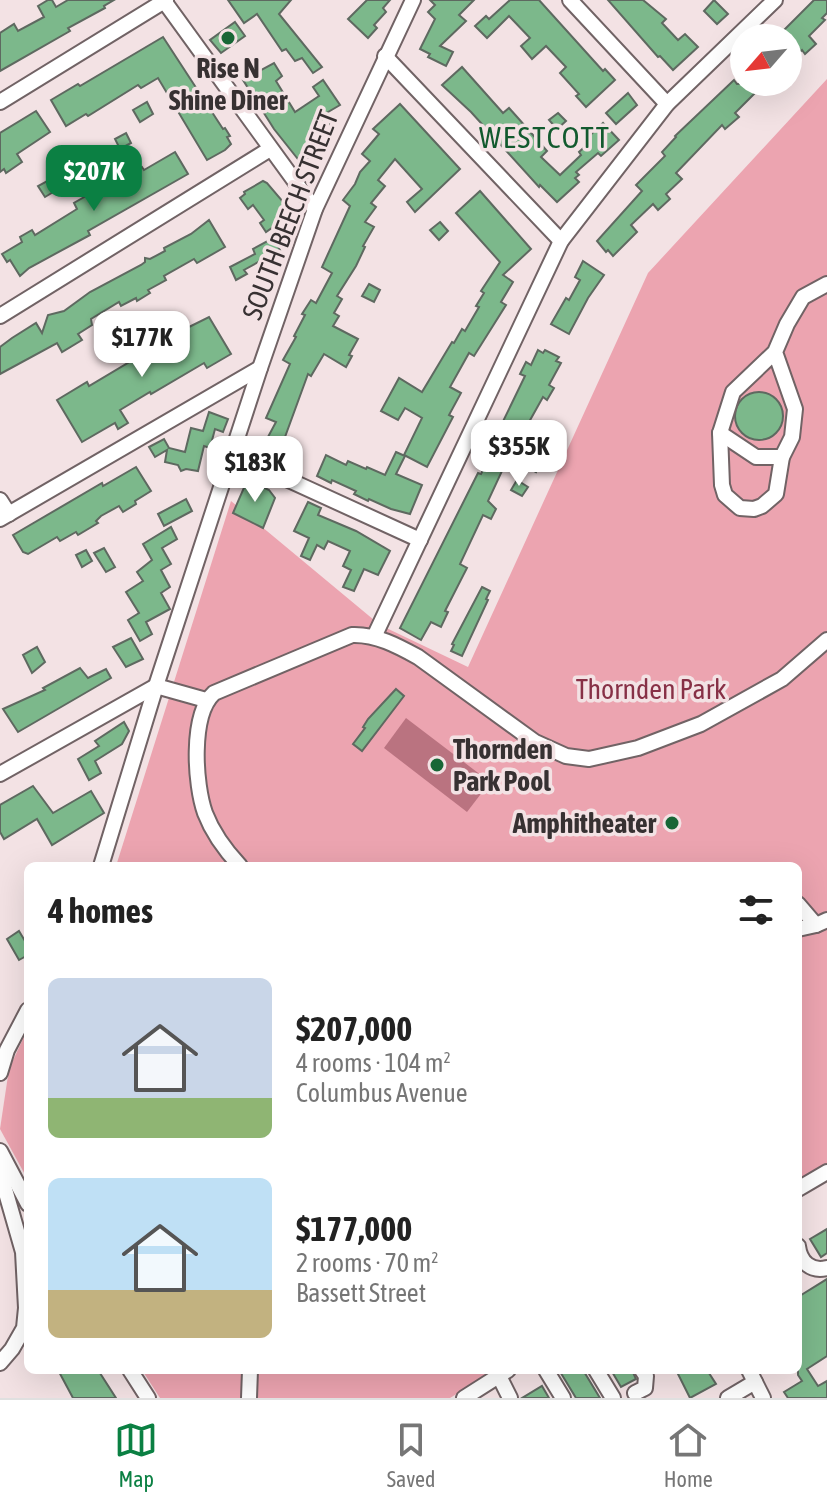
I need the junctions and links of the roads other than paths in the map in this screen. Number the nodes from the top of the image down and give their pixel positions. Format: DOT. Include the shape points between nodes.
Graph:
graph roads {
  1 [pos="413,0"];
  2 [pos="570,0"];
  3 [pos="775,0"];
  4 [pos="165,1"];
  5 [pos="385,56"];
  6 [pos="0,102"];
  7 [pos="667,104"];
  8 [pos="270,149"];
  9 [pos="315,209"];
  10 [pos="561,241"];
  11 [pos="827,284"];
  12 [pos="0,316"];
  13 [pos="775,352"];
  14 [pos="260,368"];
  15 [pos="720,433"];
  16 [pos="232,454"];
  17 [pos="782,457"];
  18 [pos="0,500"];
  19 [pos="4,517"];
  20 [pos="420,540"];
  21 [pos="374,637"];
  22 [pos="827,640"];
  23 [pos="156,686"];
  24 [pos="206,700"];
  25 [pos="0,774"];
  26 [pos="102,862"];
  27 [pos="237,862"];
  28 [pos="802,906"];
  29 [pos="822,922"];
  30 [pos="802,928"];
  31 [pos="24,1018"];
  32 [pos="0,1073"];
  33 [pos="0,1151"];
  34 [pos="0,1172"];
  35 [pos="827,1172"];
  36 [pos="802,1187"];
  37 [pos="24,1196"];
  38 [pos="802,1256"];
  39 [pos="827,1268"];
  40 [pos="24,1271"];
  41 [pos="24,1328"];
  42 [pos="0,1363"];
  43 [pos="133,1374"];
  44 [pos="250,1374"];
  45 [pos="502,1374"];
  46 [pos="504,1374"];
  47 [pos="548,1374"];
  48 [pos="598,1374"];
  49 [pos="645,1374"];
  50 [pos="752,1376"];
  51 [pos="635,1393"];
  52 [pos="148,1398"];
  53 [pos="249,1398"];
  54 [pos="464,1398"];
  55 [pos="510,1398"];
  56 [pos="563,1398"];
  57 [pos="613,1398"];
  58 [pos="728,1398"];
  59 [pos="763,1398"];
  1 -- 5 [label="street, SOUTH BEECH STREET"];
  2 -- 7 [label="street"];
  3 -- 7 [label="street"];
  4 -- 6 [label="street"];
  4 -- 8 [label="street"];
  5 -- 9 [label="street, SOUTH BEECH STREET"];
  5 -- 10 [label="street"];
  7 -- 10 [label="street"];
  8 -- 9 [label="street"];
  8 -- 12 [label="street"];
  9 -- 14 [label="street, SOUTH BEECH STREET"];
  10 -- 20 [label="street"];
  11 -- 13 [label="street" via="803,297"];
  13 -- 15 [label="street" via="733,392"];
  13 -- 17 [label="street" via="795,409 792,437"];
  14 -- 16 [label="street, SOUTH BEECH STREET"];
  14 -- 19 [label="street"];
  15 -- 17 [label="street" via="756,457"];
  15 -- 17 [label="street" via="722,485 740,508 762,506 776,494"];
  16 -- 20 [label="street"];
  16 -- 23 [label="street, SOUTH BEECH STREET"];
  18 -- 19 [label="street"];
  20 -- 21 [label="street"];
  21 -- 22 [label="street" via="418,657 546,748 589,759 638,748 714,717 782,679"];
  21 -- 24 [label="street" via="352,635"];
  23 -- 24 [label="street"];
  23 -- 25 [label="street"];
  23 -- 26 [label="street, SOUTH BEECH STREET"];
  24 -- 27 [label="street" via="197,735 199,785 216,836"];
  28 -- 29 [label="street"];
  29 -- 30 [label="street"];
  31 -- 32 [label="street"];
  33 -- 37 [label="street"];
  34 -- 40 [label="street"];
  35 -- 36 [label="street"];
  38 -- 39 [label="street" via="815,1270"];
  41 -- 42 [label="street"];
  43 -- 52 [label="street"];
  44 -- 53 [label="street"];
  45 -- 54 [label="street"];
  46 -- 55 [label="street"];
  47 -- 56 [label="street"];
  48 -- 57 [label="street"];
  49 -- 51 [label="street" via="645,1388"];
  50 -- 58 [label="street"];
  50 -- 59 [label="street"];
}
